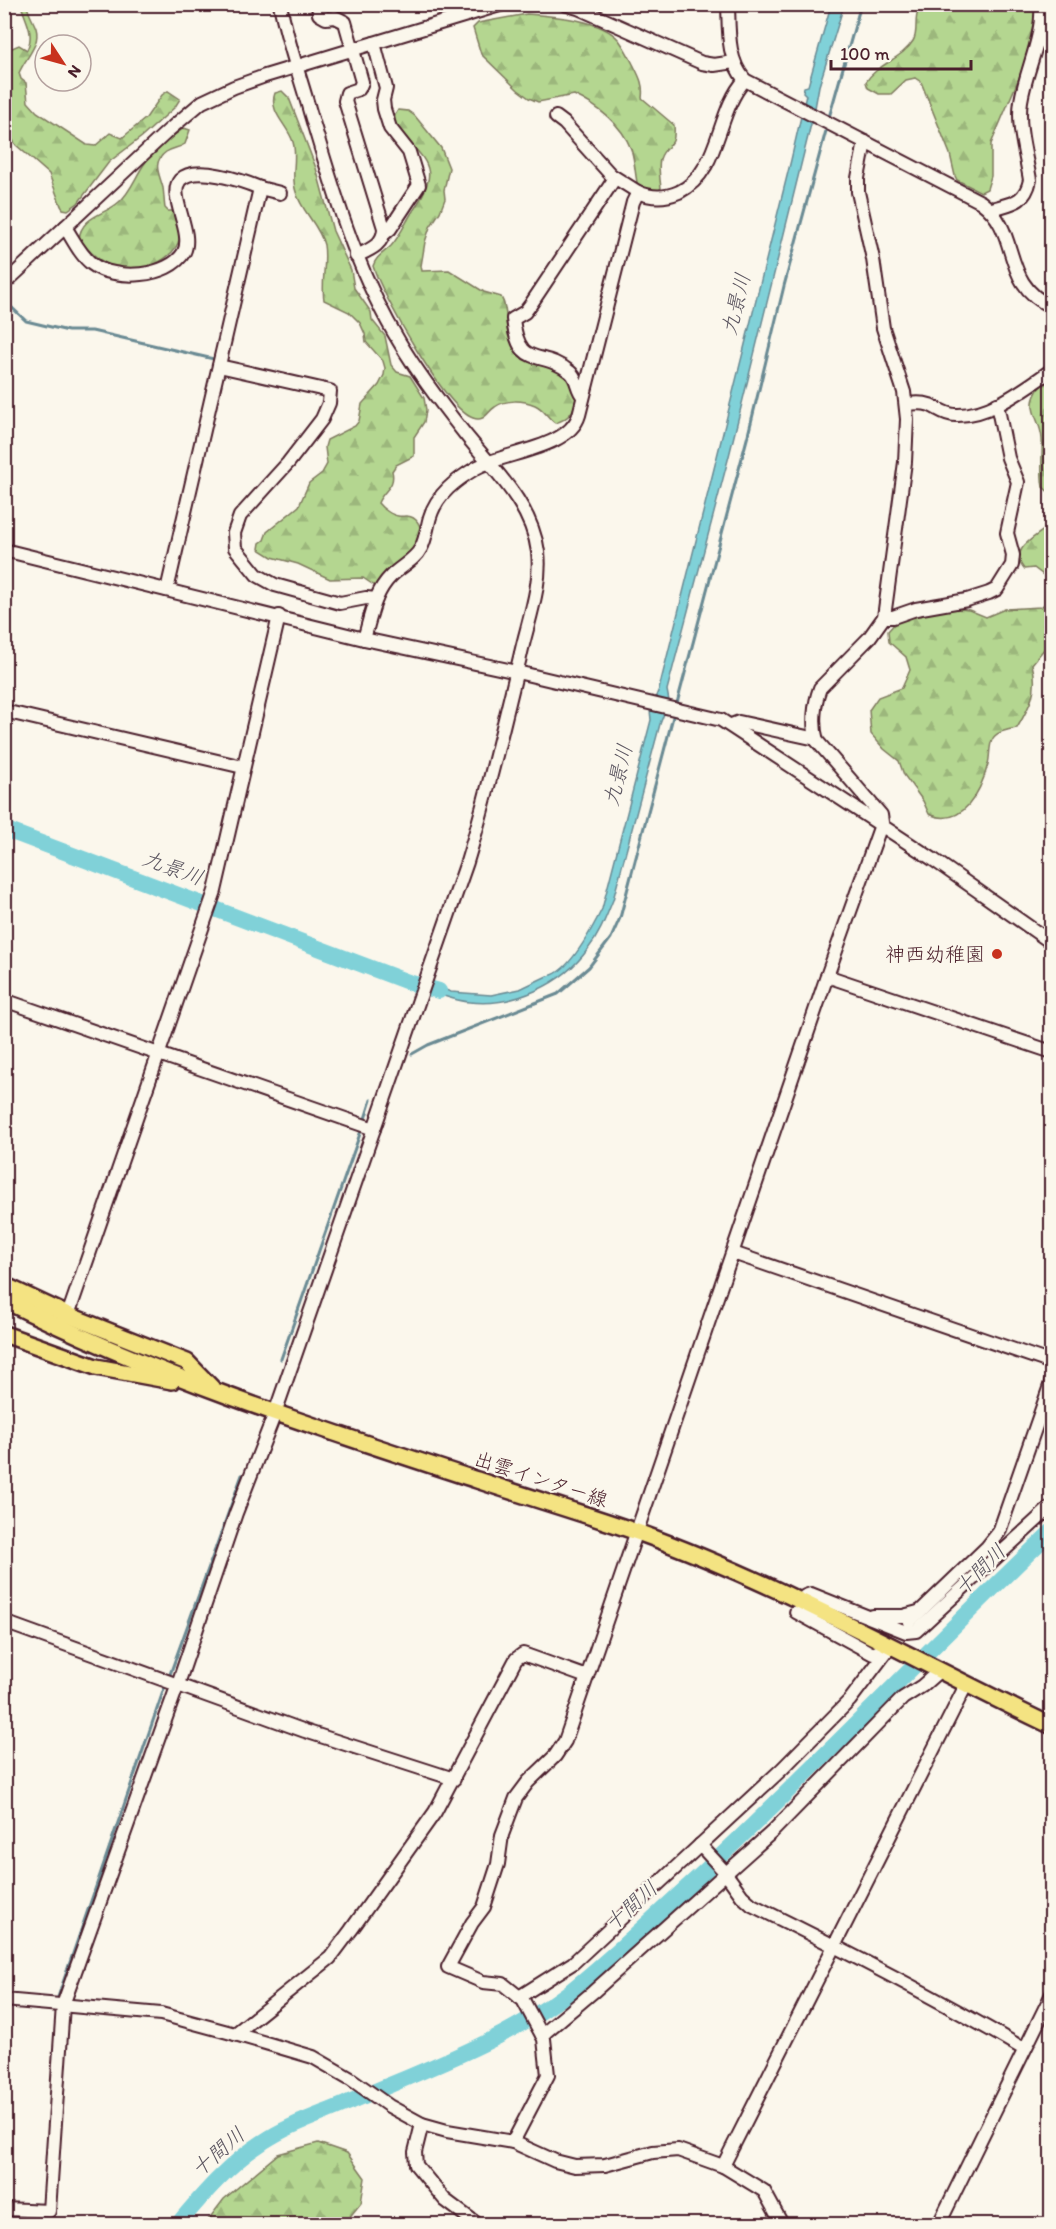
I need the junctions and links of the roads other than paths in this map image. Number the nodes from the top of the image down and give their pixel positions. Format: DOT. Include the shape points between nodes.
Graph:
graph roads {
  1 [pos="280,4"];
  2 [pos="318,4"];
  3 [pos="503,4"];
  4 [pos="564,4"];
  5 [pos="728,4"];
  6 [pos="1045,8"];
  7 [pos="374,43"];
  8 [pos="352,50"];
  9 [pos="734,62"];
  10 [pos="297,67"];
  11 [pos="745,80"];
  12 [pos="556,117"];
  13 [pos="865,142"];
  14 [pos="615,178"];
  15 [pos="260,188"];
  16 [pos="638,192"];
  17 [pos="280,193"];
  18 [pos="992,210"];
  19 [pos="65,227"];
  20 [pos="384,234"];
  21 [pos="356,256"];
  22 [pos="4,284"];
  23 [pos="1052,307"];
  24 [pos="219,366"];
  25 [pos="1052,370"];
  26 [pos="583,396"];
  27 [pos="907,404"];
  28 [pos="997,404"];
  29 [pos="488,463"];
  30 [pos="4,550"];
  31 [pos="167,590"];
  32 [pos="376,599"];
  33 [pos="279,616"];
  34 [pos="884,617"];
  35 [pos="364,639"];
  36 [pos="517,672"];
  37 [pos="4,711"];
  38 [pos="731,725"];
  39 [pos="816,739"];
  40 [pos="243,767"];
  41 [pos="881,825"];
  42 [pos="1052,944"];
  43 [pos="827,976"];
  44 [pos="4,1000"];
  45 [pos="1052,1052"];
  46 [pos="158,1055"];
  47 [pos="374,1129"];
  48 [pos="733,1253"];
  49 [pos="4,1285"];
  50 [pos="4,1300"];
  51 [pos="68,1314"];
  52 [pos="4,1334"];
  53 [pos="1052,1363"];
  54 [pos="1052,1380"];
  55 [pos="208,1388"];
  56 [pos="275,1413"];
  57 [pos="1052,1506"];
  58 [pos="638,1532"];
  59 [pos="805,1596"];
  60 [pos="922,1610"];
  61 [pos="795,1612"];
  62 [pos="864,1615"];
  63 [pos="4,1622"];
  64 [pos="909,1623"];
  65 [pos="889,1650"];
  66 [pos="935,1669"];
  67 [pos="587,1677"];
  68 [pos="178,1684"];
  69 [pos="966,1685"];
  70 [pos="1052,1726"];
  71 [pos="454,1779"];
  72 [pos="702,1847"];
  73 [pos="725,1872"];
  74 [pos="834,1945"];
  75 [pos="1052,1994"];
  76 [pos="521,1999"];
  77 [pos="4,2000"];
  78 [pos="63,2005"];
  79 [pos="541,2033"];
  80 [pos="235,2034"];
  81 [pos="1024,2049"];
  82 [pos="422,2124"];
  83 [pos="513,2142"];
  84 [pos="723,2166"];
  85 [pos="4,2209"];
  86 [pos="477,2224"];
  87 [pos="780,2224"];
  88 [pos="939,2224"];
  1 -- 10 [label="street"];
  2 -- 8 [label="street" via="319,14 345,22"];
  3 -- 7 [label="street"];
  4 -- 9 [label="street" via="702,63"];
  5 -- 9 [label="street"];
  6 -- 18 [label="street" via="1020,111 1029,188 1018,201"];
  7 -- 8 [label="street"];
  7 -- 20 [label="street" via="386,88 383,100 390,128 409,152 419,185"];
  8 -- 10 [label="street"];
  8 -- 20 [label="street" via="362,82 359,89 347,93 345,101"];
  9 -- 11 [label="street"];
  10 -- 19 [label="street" via="234,87 202,102"];
  10 -- 21 [label="street"];
  11 -- 13 [label="street"];
  11 -- 16 [label="street" via="707,164 696,178 672,195 655,197"];
  12 -- 14 [label="street"];
  13 -- 18 [label="street" via="961,189"];
  13 -- 27 [label="street" via="858,192 883,328"];
  14 -- 16 [label="street"];
  14 -- 26 [label="street" via="531,304 513,319 522,349 571,372"];
  15 -- 17 [label="street"];
  15 -- 19 [label="street" via="225,175 191,174 182,178 177,195 185,248 174,263 162,269 124,275 104,271 85,258"];
  15 -- 24 [label="street"];
  16 -- 26 [label="street"];
  18 -- 23 [label="street" via="1004,230 1019,279 1031,294"];
  19 -- 22 [label="street"];
  20 -- 21 [label="street" via="376,246"];
  21 -- 29 [label="street" via="413,363"];
  24 -- 31 [label="street"];
  24 -- 32 [label="street" via="330,391 322,420 240,516 234,533 237,552 257,575 297,592 340,603"];
  25 -- 28 [label="street"];
  26 -- 29 [label="street" via="578,420 565,434"];
  27 -- 28 [label="street" via="925,404 955,415 971,414"];
  27 -- 34 [label="street" via="906,452"];
  28 -- 34 [label="street" via="1010,464 1018,482 1007,533 1012,565 997,589 989,593"];
  29 -- 32 [label="street" via="449,486 435,504 422,548 384,583"];
  29 -- 36 [label="street" via="523,508 538,555 538,579"];
  30 -- 31 [label="street"];
  31 -- 33 [label="street"];
  32 -- 35 [label="street"];
  33 -- 35 [label="street"];
  33 -- 40 [label="street"];
  34 -- 39 [label="street" via="820,688 814,726"];
  35 -- 36 [label="street"];
  36 -- 38 [label="street"];
  36 -- 47 [label="street" via="473,842"];
  37 -- 40 [label="street"];
  38 -- 39 [label="street" via="739,722"];
  38 -- 41 [label="street"];
  39 -- 41 [label="street" via="881,815"];
  40 -- 46 [label="street" via="213,897"];
  41 -- 42 [label="street"];
  41 -- 43 [label="street"];
  43 -- 45 [label="street"];
  43 -- 48 [label="street"];
  44 -- 46 [label="street"];
  46 -- 47 [label="street"];
  46 -- 51 [label="street"];
  47 -- 56 [label="street"];
  48 -- 53 [label="street"];
  48 -- 58 [label="street"];
  49 -- 51 [label="main road"];
  50 -- 55 [label="main road, 出雲インター線" via="101,1346"];
  51 -- 55 [label="main road" via="187,1362"];
  52 -- 55 [label="main road" via="96,1367"];
  54 -- 60 [label="street" via="999,1532"];
  55 -- 56 [label="main road, 出雲インター線"];
  56 -- 58 [label="main road, 出雲インター線"];
  56 -- 68 [label="street"];
  57 -- 62 [label="street" via="916,1631 906,1632"];
  58 -- 65 [label="main road, 出雲インター線" via="752,1578"];
  58 -- 67 [label="street"];
  59 -- 62 [label="street" via="811,1594"];
  60 -- 62 [label="street" via="903,1616"];
  60 -- 64 [label="street"];
  61 -- 65 [label="street" via="873,1654"];
  63 -- 68 [label="street"];
  65 -- 66 [label="main road, 出雲インター線"];
  65 -- 72 [label="street" via="850,1700"];
  66 -- 69 [label="main road, 出雲インター線"];
  66 -- 73 [label="street" via="772,1832"];
  67 -- 71 [label="street" via="522,1654"];
  67 -- 76 [label="street" via="565,1741 516,1798 484,1906 448,1967 483,1982 503,1984"];
  68 -- 71 [label="street" via="305,1731"];
  68 -- 78 [label="street"];
  69 -- 70 [label="main road, 出雲インター線"];
  69 -- 74 [label="street"];
  71 -- 80 [label="street" via="435,1812 330,1958"];
  72 -- 73 [label="street"];
  72 -- 76 [label="street" via="573,1963"];
  73 -- 74 [label="street" via="752,1905"];
  73 -- 79 [label="street"];
  74 -- 81 [label="street"];
  74 -- 84 [label="street"];
  75 -- 81 [label="street"];
  76 -- 79 [label="street"];
  77 -- 78 [label="street"];
  78 -- 80 [label="street" via="161,2014"];
  78 -- 85 [label="street" via="49,2211"];
  79 -- 83 [label="street" via="548,2074"];
  80 -- 82 [label="street" via="313,2057"];
  81 -- 88 [label="street"];
  82 -- 83 [label="street"];
  82 -- 86 [label="street" via="416,2165 445,2200"];
  83 -- 84 [label="street" via="575,2166 604,2165 653,2152 678,2150"];
  84 -- 87 [label="street" via="764,2191"];
}
